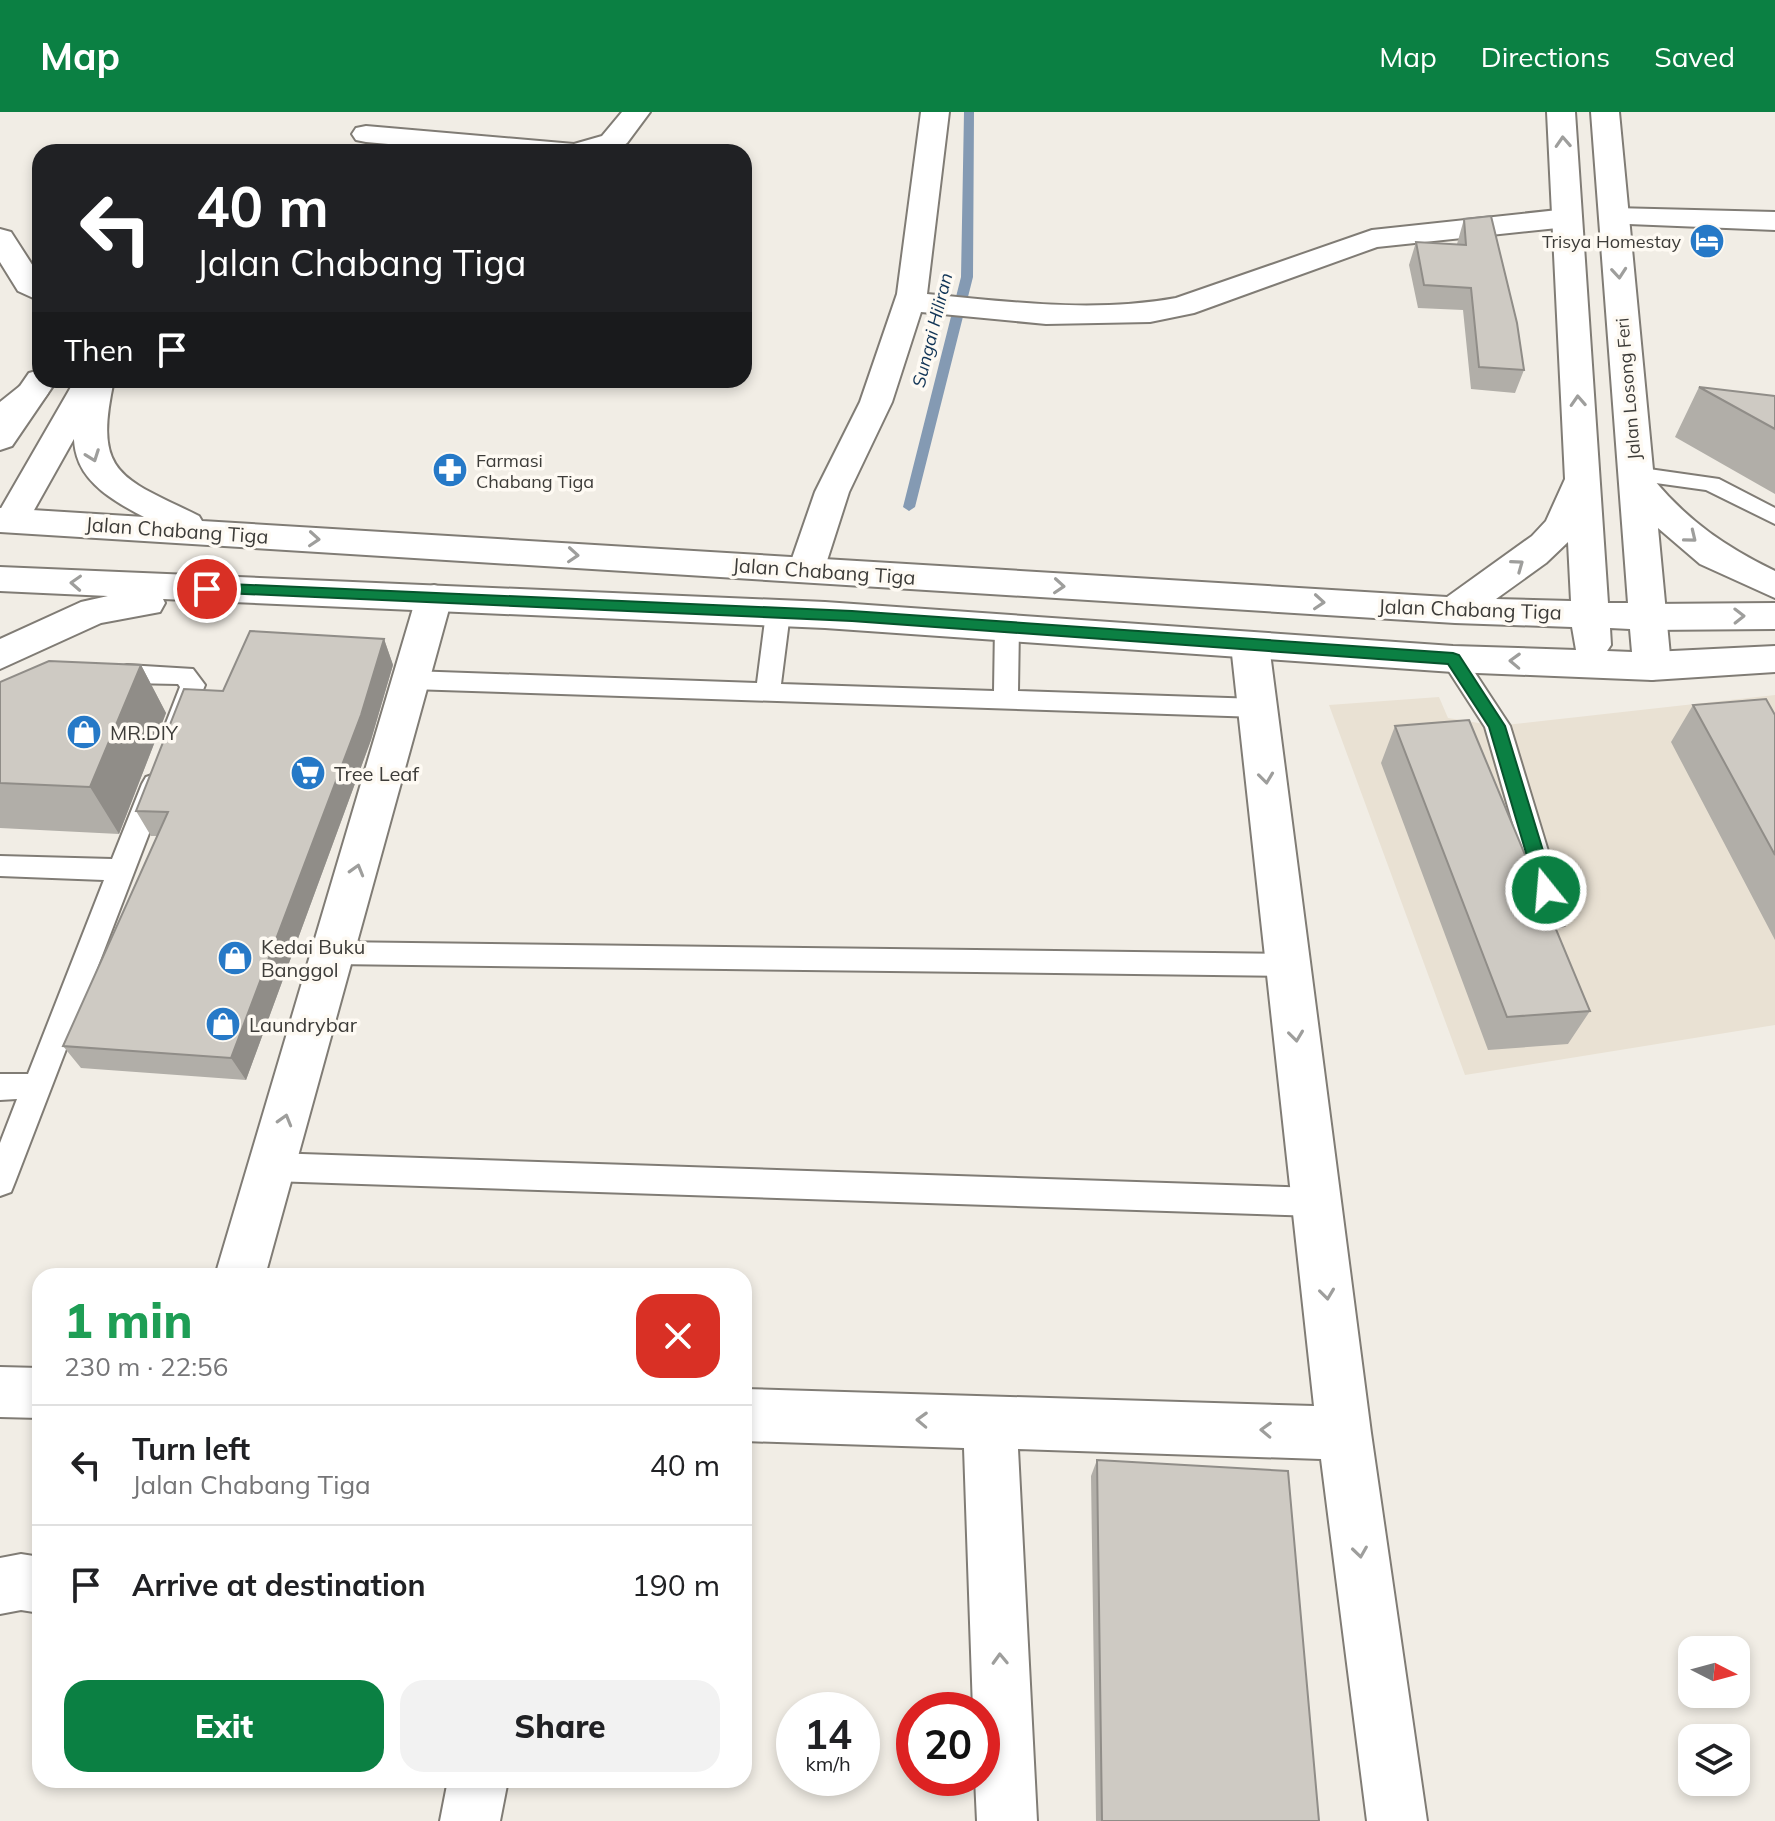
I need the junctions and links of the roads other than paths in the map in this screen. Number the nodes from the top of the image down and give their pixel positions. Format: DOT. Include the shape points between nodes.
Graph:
graph roads {
  1 [pos="398,112"];
  2 [pos="636,112"];
  3 [pos="935,112"];
  4 [pos="1561,112"];
  5 [pos="1605,112"];
  6 [pos="429,144"];
  7 [pos="611,144"];
  8 [pos="1614,217"];
  9 [pos="1567,218"];
  10 [pos="1775,221"];
  11 [pos="0,238"];
  12 [pos="32,286"];
  13 [pos="909,302"];
  14 [pos="35,388"];
  15 [pos="36,388"];
  16 [pos="86,388"];
  17 [pos="96,388"];
  18 [pos="0,418"];
  19 [pos="0,439"];
  20 [pos="1636,478"];
  21 [pos="1582,479"];
  22 [pos="1775,517"];
  23 [pos="4,528"];
  24 [pos="200,532"];
  25 [pos="822,571"];
  26 [pos="0,579"];
  27 [pos="1775,586"];
  28 [pos="236,590"];
  29 [pos="434,598"];
  30 [pos="1455,610"];
  31 [pos="778,613"];
  32 [pos="1590,614"];
  33 [pos="1775,616"];
  34 [pos="1647,617"];
  35 [pos="996,624"];
  36 [pos="1250,645"];
  37 [pos="0,656"];
  38 [pos="1453,659"];
  39 [pos="1775,659"];
  40 [pos="1593,665"];
  41 [pos="1652,666"];
  42 [pos="411,680"];
  43 [pos="90,687"];
  44 [pos="768,692"];
  45 [pos="1006,700"];
  46 [pos="1258,708"];
  47 [pos="0,866"];
  48 [pos="121,870"];
  49 [pos="1554,917"];
  50 [pos="333,953"];
  51 [pos="1288,965"];
  52 [pos="38,1086"];
  53 [pos="0,1087"];
  54 [pos="272,1167"];
  55 [pos="0,1182"];
  56 [pos="1316,1202"];
  57 [pos="242,1268"];
  58 [pos="0,1392"];
  59 [pos="32,1393"];
  60 [pos="752,1415"];
  61 [pos="990,1422"];
  62 [pos="1344,1433"];
  63 [pos="32,1584"];
  64 [pos="0,1586"];
  65 [pos="476,1788"];
  66 [pos="470,1821"];
  67 [pos="1007,1821"];
  68 [pos="1397,1821"];
  1 -- 6 [label="main road" via="356,140"];
  2 -- 7 [label="main road"];
  3 -- 13 [label="main road"];
  9 -- 4 [label="main road, one-way"];
  5 -- 8 [label="main road, Jalan Losong Feri"];
  8 -- 10 [label="main road"];
  8 -- 20 [label="main road, Jalan Losong Feri, one-way"];
  9 -- 13 [label="main road" via="1372,239 1153,313"];
  21 -- 9 [label="main road, one-way"];
  11 -- 12 [label="main road"];
  13 -- 25 [label="main road" via="876,402 832,492"];
  14 -- 18 [label="main road"];
  15 -- 19 [label="main road"];
  16 -- 23 [label="main road"];
  17 -- 24 [label="main road, one-way" via="87,441 98,469 120,490"];
  20 -- 22 [label="lane" via="1711,484"];
  20 -- 27 [label="main road, one-way" via="1662,513 1713,555"];
  20 -- 34 [label="main road, Jalan Losong Feri"];
  30 -- 21 [label="main road, one-way" via="1519,567 1558,531"];
  21 -- 32 [label="main road"];
  23 -- 24 [label="main road, Jalan Chabang Tiga"];
  24 -- 25 [label="main road, Jalan Chabang Tiga, one-way"];
  25 -- 30 [label="main road, Jalan Chabang Tiga, one-way"];
  28 -- 26 [label="main road, one-way"];
  28 -- 29 [label="main road"];
  28 -- 37 [label="main road" via="94,611"];
  29 -- 31 [label="main road"];
  29 -- 42 [label="main road"];
  30 -- 32 [label="main road, Jalan Chabang Tiga"];
  31 -- 35 [label="main road"];
  31 -- 44 [label="lane"];
  32 -- 34 [label="main road, Jalan Chabang Tiga"];
  32 -- 40 [label="main road"];
  34 -- 33 [label="main road, Jalan Chabang Tiga, one-way"];
  34 -- 41 [label="main road, Jalan Losong Feri"];
  35 -- 36 [label="main road"];
  35 -- 45 [label="lane"];
  36 -- 38 [label="main road"];
  36 -- 46 [label="main road"];
  40 -- 38 [label="main road, one-way"];
  38 -- 49 [label="lane" via="1497,726"];
  39 -- 41 [label="main road"];
  40 -- 41 [label="main road"];
  42 -- 44 [label="lane"];
  50 -- 42 [label="main road, one-way"];
  43 -- 48 [label="lane" via="127,674 184,675 193,685"];
  44 -- 45 [label="lane"];
  45 -- 46 [label="lane"];
  46 -- 51 [label="main road, one-way"];
  47 -- 48 [label="lane"];
  48 -- 52 [label="lane"];
  50 -- 51 [label="lane"];
  54 -- 50 [label="main road, one-way"];
  51 -- 56 [label="main road, one-way"];
  52 -- 53 [label="lane"];
  52 -- 55 [label="lane"];
  54 -- 56 [label="lane"];
  54 -- 57 [label="main road"];
  56 -- 62 [label="main road, one-way"];
  58 -- 59 [label="main road"];
  61 -- 60 [label="main road, one-way"];
  62 -- 61 [label="main road, one-way"];
  67 -- 61 [label="main road, one-way"];
  62 -- 68 [label="main road, one-way"];
  63 -- 64 [label="main road"];
  65 -- 66 [label="main road"];
}
